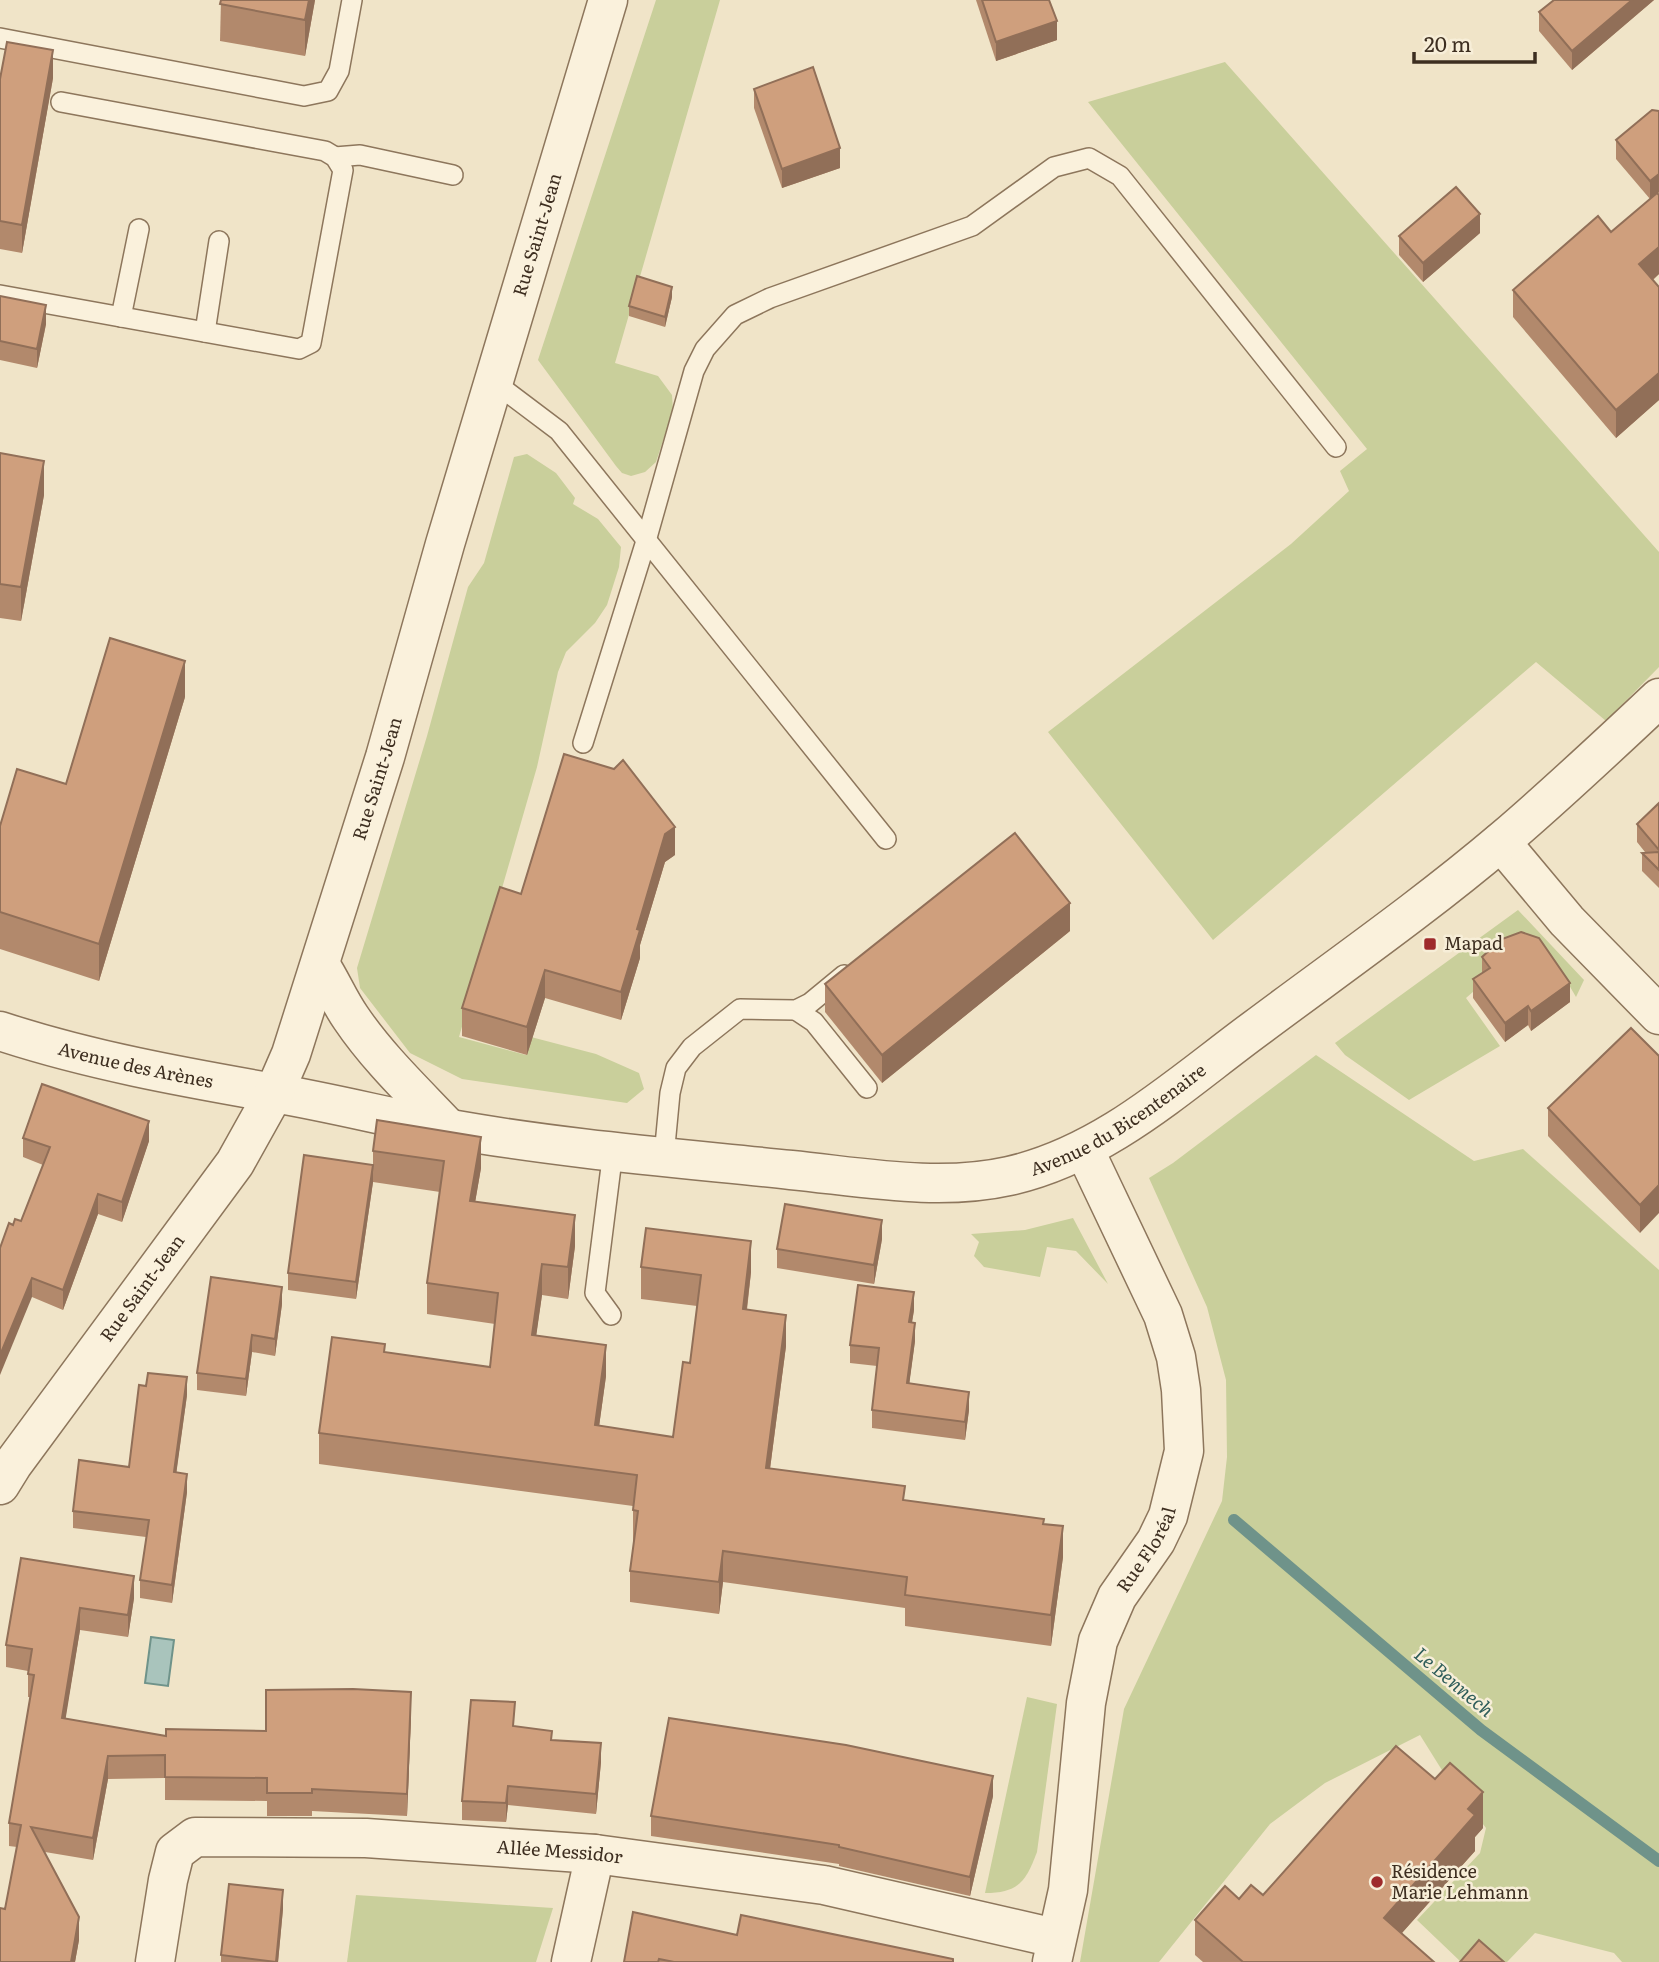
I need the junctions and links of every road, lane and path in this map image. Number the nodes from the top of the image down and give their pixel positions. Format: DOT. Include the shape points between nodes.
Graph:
graph roads {
  1 [pos="352,0"];
  2 [pos="608,0"];
  3 [pos="0,38"];
  4 [pos="61,102"];
  5 [pos="335,157"];
  6 [pos="453,176"];
  7 [pos="139,229"];
  8 [pos="219,242"];
  9 [pos="0,295"];
  10 [pos="121,317"];
  11 [pos="205,332"];
  12 [pos="494,382"];
  13 [pos="1336,447"];
  14 [pos="646,541"];
  15 [pos="1659,698"];
  16 [pos="583,743"];
  17 [pos="886,839"];
  18 [pos="1501,842"];
  19 [pos="861,961"];
  20 [pos="321,966"];
  21 [pos="796,1010"];
  22 [pos="1659,1016"];
  23 [pos="0,1031"];
  24 [pos="867,1087"];
  25 [pos="274,1093"];
  26 [pos="448,1128"];
  27 [pos="1084,1149"];
  28 [pos="613,1151"];
  29 [pos="664,1156"];
  30 [pos="611,1315"];
  31 [pos="0,1485"];
  32 [pos="595,1854"];
  33 [pos="1053,1950"];
  34 [pos="155,1962"];
  35 [pos="571,1962"];
  1 -- 3 [label="lane" via="339,71 328,91 304,96"];
  2 -- 12 [label="street, Rue Saint-Jean"];
  4 -- 5 [label="lane" via="325,151"];
  5 -- 6 [label="lane" via="360,155"];
  5 -- 11 [label="lane" via="343,170 311,343 299,349"];
  7 -- 10 [label="lane"];
  8 -- 11 [label="lane"];
  9 -- 10 [label="lane"];
  10 -- 11 [label="lane"];
  12 -- 14 [label="lane" via="558,431"];
  12 -- 20 [label="street, Rue Saint-Jean"];
  13 -- 14 [label="lane" via="1120,176 1089,158 1054,167 972,226 734,315 705,349 694,371"];
  14 -- 16 [label="lane"];
  14 -- 17 [label="lane"];
  15 -- 18 [label="street, Avenue du Bicentenaire"];
  18 -- 22 [label="street" via="1567,921"];
  18 -- 27 [label="street, Avenue du Bicentenaire" via="1123,1127"];
  19 -- 21 [label="lane"];
  20 -- 25 [label="street, Rue Saint-Jean"];
  20 -- 26 [label="street" via="350,1017"];
  21 -- 24 [label="lane" via="814,1022"];
  21 -- 29 [label="lane" via="740,1009 692,1047 676,1068"];
  23 -- 25 [label="street, Avenue des Arènes" via="43,1045"];
  25 -- 26 [label="street, Avenue du Bicentenaire"];
  25 -- 31 [label="street, Rue Saint-Jean" via="235,1163"];
  26 -- 28 [label="street, Avenue du Bicentenaire"];
  27 -- 29 [label="street, Avenue du Bicentenaire" via="1009,1177 954,1184"];
  27 -- 33 [label="street, Rue Floréal" via="1163,1315 1181,1390 1184,1451 1168,1516 1117,1597 1098,1641 1086,1703 1068,1890"];
  28 -- 29 [label="street, Avenue du Bicentenaire"];
  28 -- 30 [label="lane" via="595,1293"];
  32 -- 33 [label="street, Allée Messidor" via="824,1885"];
  32 -- 34 [label="street, Allée Messidor" via="366,1838 195,1837 175,1852"];
  32 -- 35 [label="street"];
}
